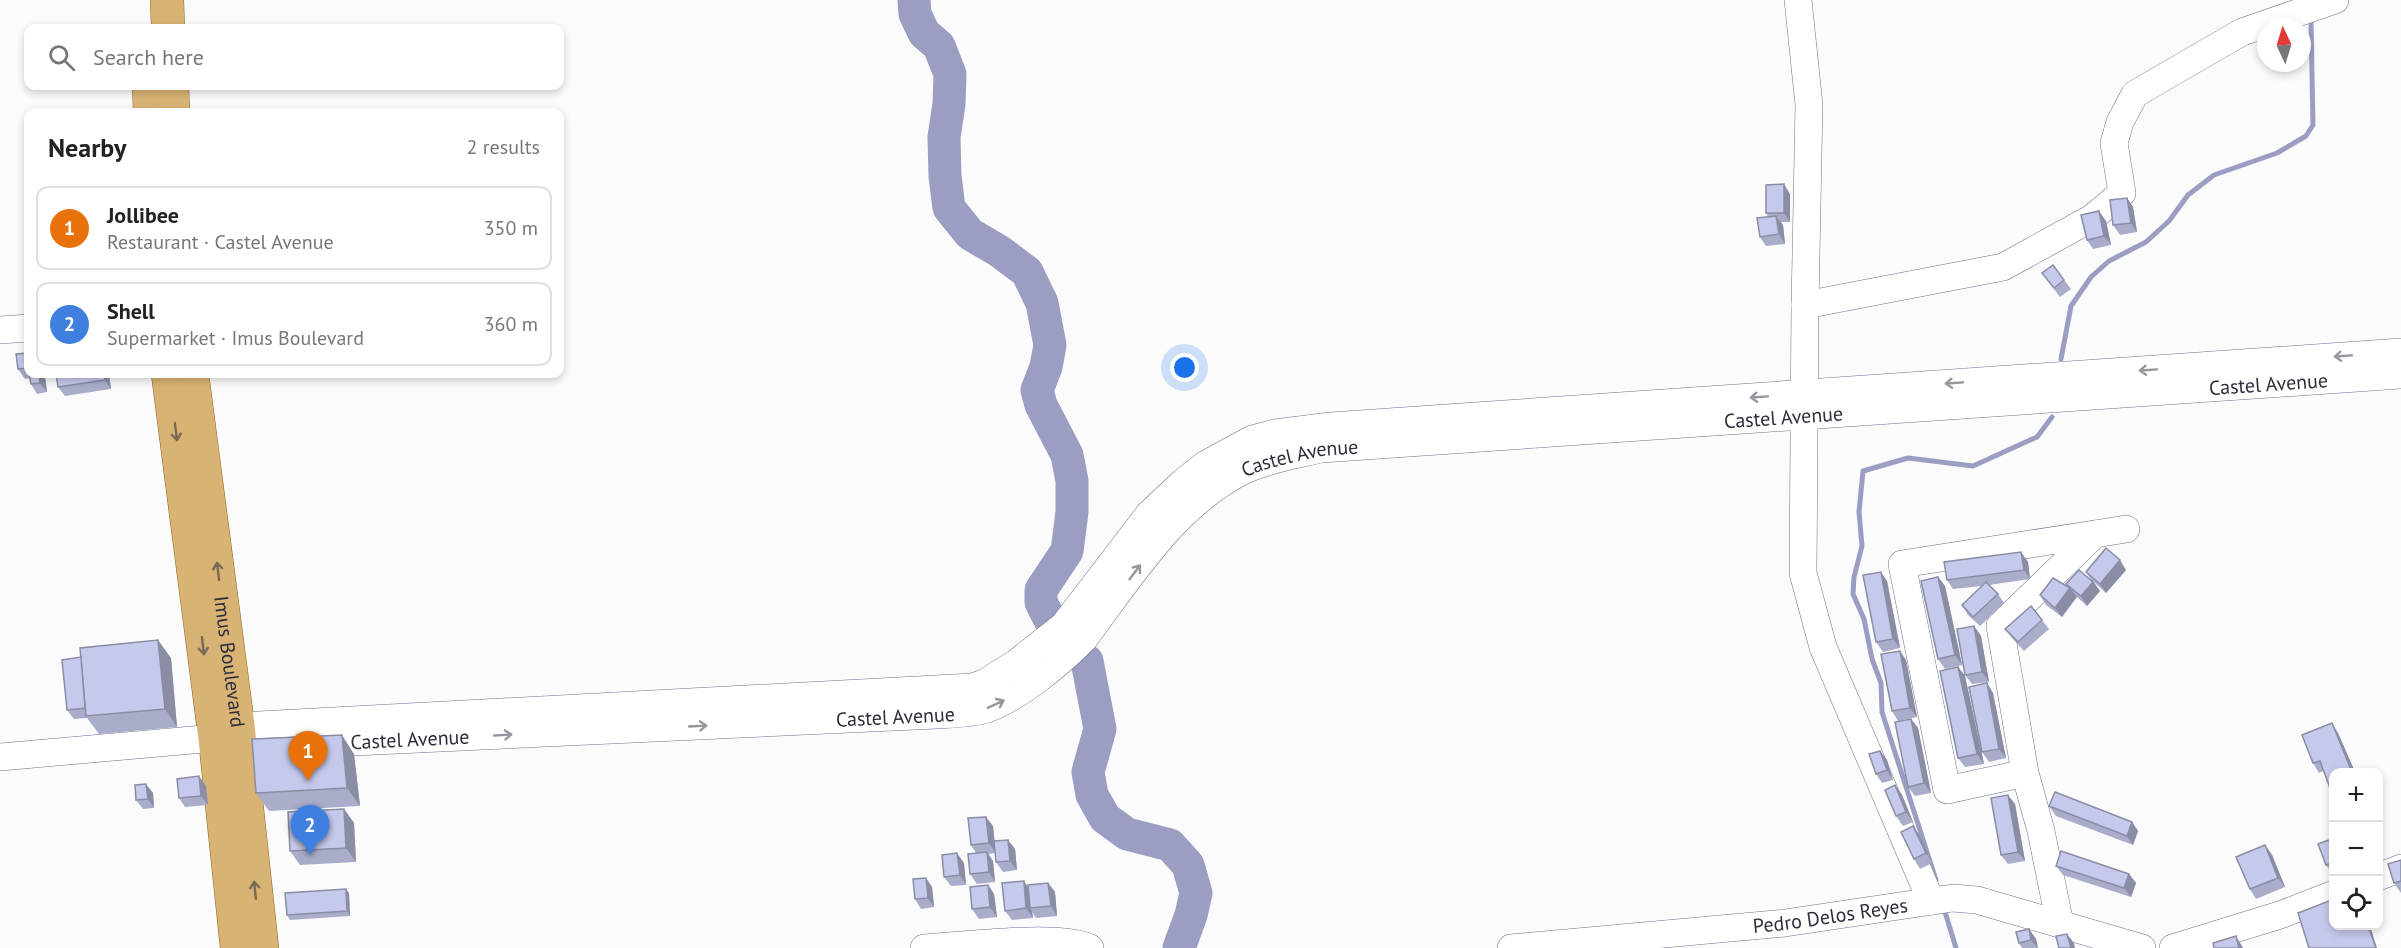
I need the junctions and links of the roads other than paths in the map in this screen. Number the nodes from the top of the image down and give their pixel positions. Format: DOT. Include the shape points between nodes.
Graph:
graph roads {
  1 [pos="144,0"];
  2 [pos="167,0"];
  3 [pos="1798,0"];
  4 [pos="2335,0"];
  5 [pos="145,24"];
  6 [pos="168,24"];
  7 [pos="148,90"];
  8 [pos="172,90"];
  9 [pos="150,108"];
  10 [pos="173,108"];
  11 [pos="1805,305"];
  12 [pos="24,328"];
  13 [pos="0,330"];
  14 [pos="2401,352"];
  15 [pos="2401,375"];
  16 [pos="169,378"];
  17 [pos="192,378"];
  18 [pos="1804,405"];
  19 [pos="2126,530"];
  20 [pos="2096,534"];
  21 [pos="231,737"];
  22 [pos="0,757"];
  23 [pos="2025,773"];
  24 [pos="2401,868"];
  25 [pos="2381,876"];
  26 [pos="2329,896"];
  27 [pos="1931,900"];
  28 [pos="2060,924"];
  29 [pos="1017,945"];
  30 [pos="2125,946"];
  31 [pos="237,948"];
  32 [pos="262,948"];
  33 [pos="924,948"];
  34 [pos="1090,948"];
  35 [pos="1511,948"];
  36 [pos="2174,948"];
  1 -- 5 [label="main road"];
  2 -- 6 [label="main road"];
  3 -- 11 [label="street" via="1809,105"];
  4 -- 11 [label="street" via="2242,32 2135,94 2114,143 2122,193 2092,218 2003,267"];
  7 -- 9 [label="main road"];
  8 -- 10 [label="main road"];
  11 -- 18 [label="street"];
  12 -- 13 [label="street"];
  14 -- 18 [label="street, Castel Avenue, one-way"];
  15 -- 18 [label="street, Castel Avenue"];
  16 -- 21 [label="main road, Imus Boulevard, one-way"];
  21 -- 17 [label="main road, Imus Boulevard, one-way"];
  18 -- 21 [label="street, Castel Avenue" via="1321,450 1266,462 1223,484 1164,533 1071,652 1006,700 974,712"];
  18 -- 27 [label="street" via="1803,573 1823,647"];
  19 -- 20 [label="street"];
  20 -- 23 [label="street" via="2000,626"];
  20 -- 23 [label="street" via="1902,564 1947,790"];
  21 -- 22 [label="street, Castel Avenue"];
  21 -- 31 [label="main road, Imus Boulevard"];
  32 -- 21 [label="main road, Imus Boulevard, one-way"];
  23 -- 28 [label="street"];
  24 -- 25 [label="street"];
  26 -- 36 [label="street" via="2270,919"];
  27 -- 28 [label="street, Pedro Delos Reyes" via="1977,900"];
  27 -- 35 [label="street, Pedro Delos Reyes" via="1785,923"];
  28 -- 30 [label="street, Pedro Delos Reyes"];
  29 -- 33 [label="street"];
  29 -- 34 [label="street" via="1053,942"];
}
